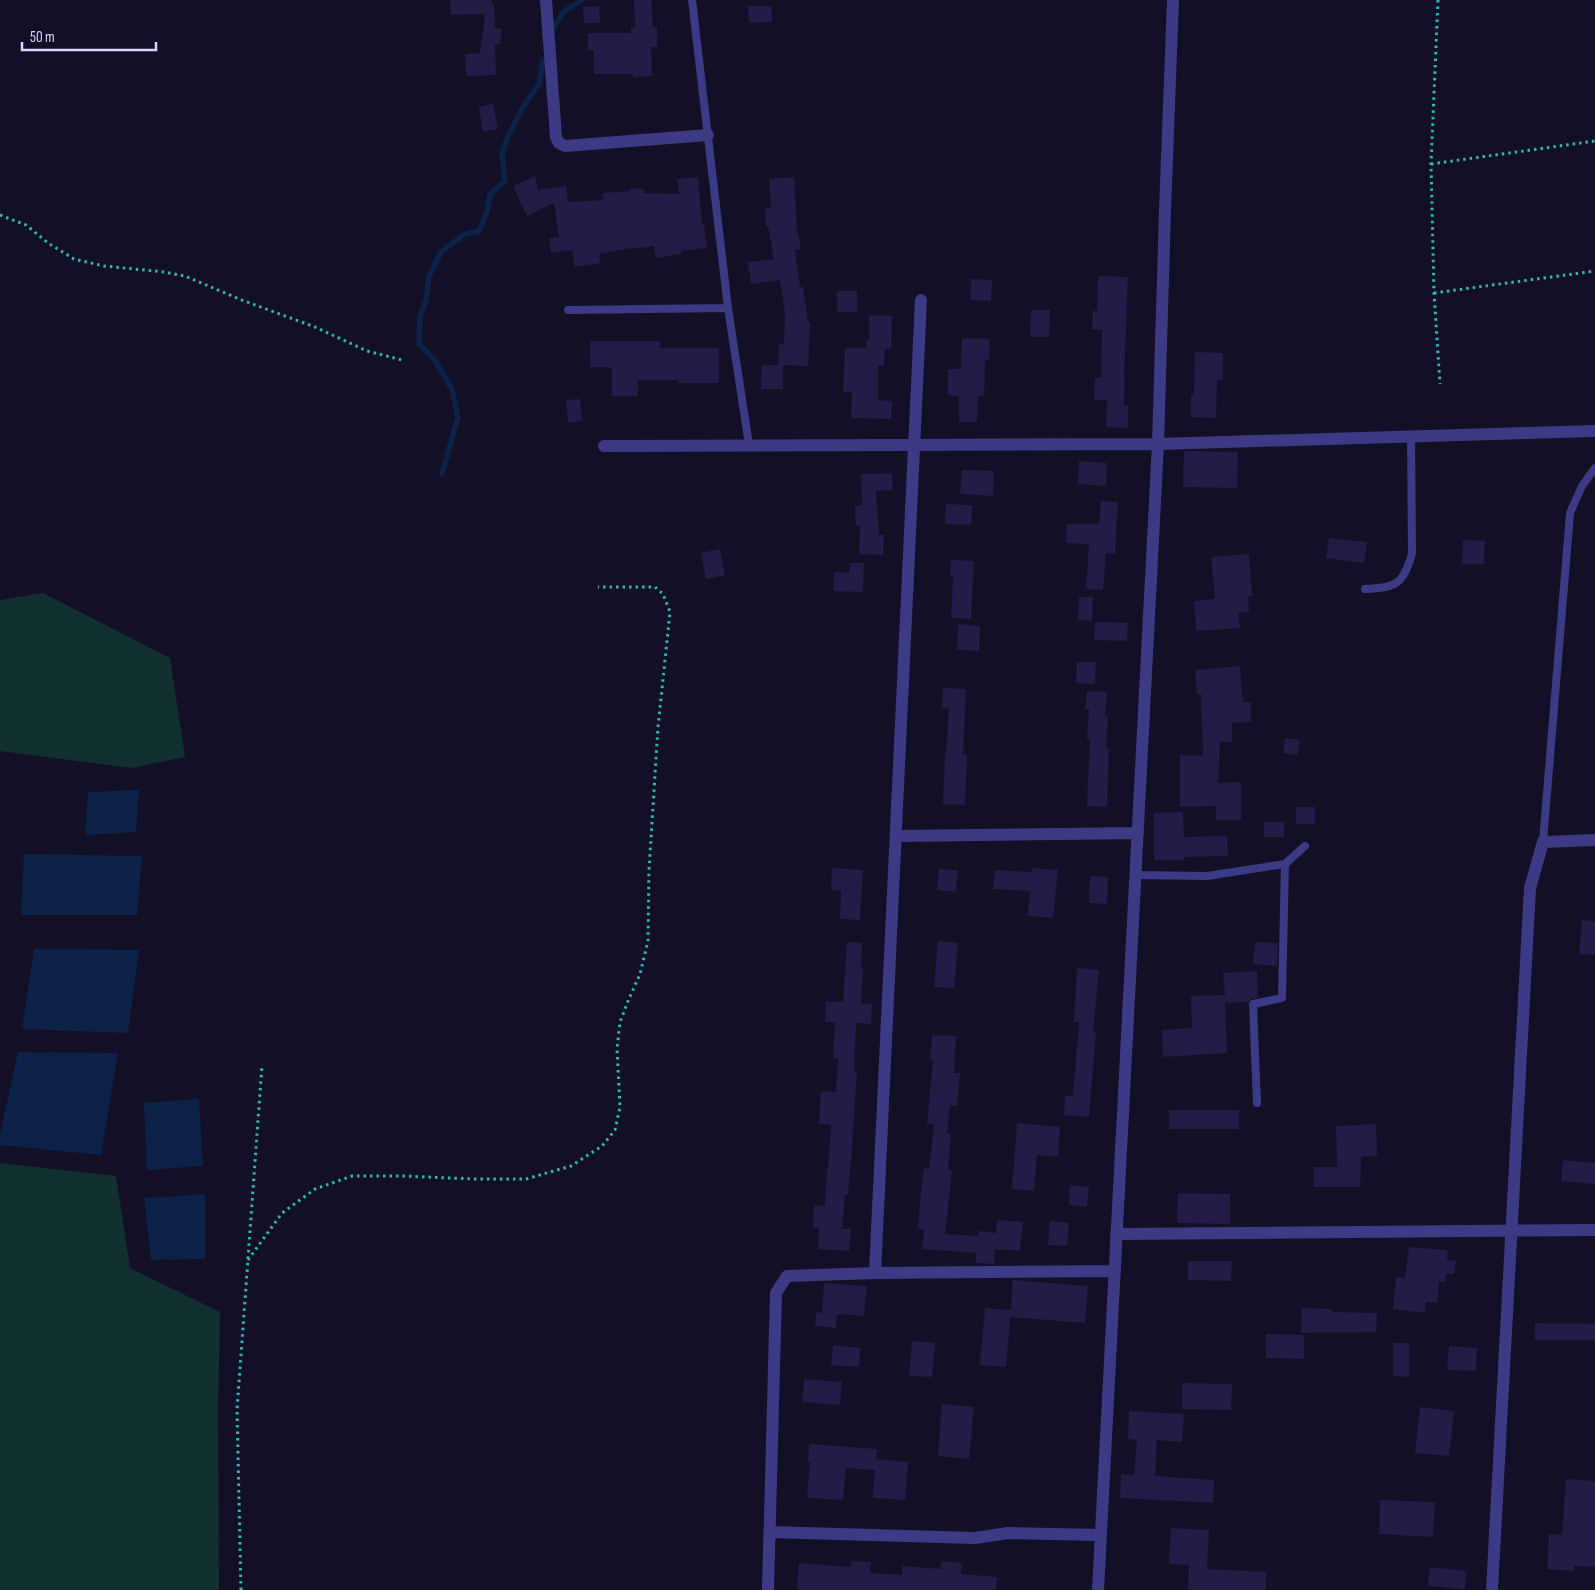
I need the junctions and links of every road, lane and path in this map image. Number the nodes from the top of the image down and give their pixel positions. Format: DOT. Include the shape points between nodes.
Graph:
graph roads {
  1 [pos="546,0"];
  2 [pos="692,0"];
  3 [pos="1173,0"];
  4 [pos="1438,0"];
  5 [pos="708,135"];
  6 [pos="1595,141"];
  7 [pos="1431,164"];
  8 [pos="0,215"];
  9 [pos="1595,270"];
  10 [pos="1434,293"];
  11 [pos="921,300"];
  12 [pos="728,308"];
  13 [pos="568,310"];
  14 [pos="402,360"];
  15 [pos="1440,384"];
  16 [pos="1595,431"];
  17 [pos="1411,436"];
  18 [pos="914,444"];
  19 [pos="1158,444"];
  20 [pos="749,445"];
  21 [pos="604,446"];
  22 [pos="1595,468"];
  23 [pos="598,587"];
  24 [pos="1365,589"];
  25 [pos="1138,833"];
  26 [pos="896,836"];
  27 [pos="1595,840"];
  28 [pos="1543,842"];
  29 [pos="1305,846"];
  30 [pos="1285,864"];
  31 [pos="1136,875"];
  32 [pos="262,1065"];
  33 [pos="1257,1102"];
  34 [pos="1512,1230"];
  35 [pos="1595,1230"];
  36 [pos="1116,1234"];
  37 [pos="248,1260"];
  38 [pos="1115,1271"];
  39 [pos="875,1273"];
  40 [pos="770,1532"];
  41 [pos="1100,1535"];
  42 [pos="240,1590"];
  43 [pos="768,1590"];
  44 [pos="1098,1590"];
  45 [pos="1492,1590"];
  1 -- 5 [label="street" via="559,143 565,146"];
  2 -- 5 [label="lane"];
  3 -- 19 [label="street"];
  4 -- 7 [label="path"];
  5 -- 12 [label="lane"];
  6 -- 7 [label="path"];
  7 -- 10 [label="path"];
  8 -- 14 [label="path" via="26,224 74,259 185,276 368,351"];
  9 -- 10 [label="path"];
  10 -- 15 [label="path"];
  11 -- 18 [label="street"];
  12 -- 13 [label="lane"];
  12 -- 20 [label="lane"];
  16 -- 17 [label="street"];
  17 -- 19 [label="street"];
  17 -- 24 [label="lane" via="1412,554 1407,572 1385,588"];
  18 -- 19 [label="street"];
  18 -- 20 [label="street"];
  18 -- 26 [label="street"];
  19 -- 25 [label="street"];
  20 -- 21 [label="street"];
  22 -- 28 [label="lane" via="1582,486 1570,513"];
  23 -- 37 [label="path" via="655,587 664,594 670,612 658,727 648,942 640,974 620,1022 617,1049 620,1107 615,1130 602,1146 571,1166 526,1179 352,1176 315,1189 282,1213"];
  25 -- 26 [label="street"];
  25 -- 31 [label="street"];
  26 -- 39 [label="street"];
  27 -- 28 [label="street"];
  28 -- 34 [label="street" via="1530,888"];
  29 -- 30 [label="lane"];
  30 -- 31 [label="lane" via="1207,876"];
  30 -- 33 [label="lane" via="1282,998 1253,1004"];
  31 -- 36 [label="street"];
  32 -- 37 [label="path"];
  34 -- 35 [label="street"];
  34 -- 36 [label="street"];
  34 -- 45 [label="street"];
  36 -- 38 [label="street"];
  37 -- 42 [label="path" via="237,1410"];
  38 -- 39 [label="street"];
  38 -- 41 [label="street"];
  39 -- 40 [label="street" via="787,1276 776,1292"];
  40 -- 41 [label="street" via="975,1538 1008,1534"];
  40 -- 43 [label="street"];
  41 -- 44 [label="street"];
}
